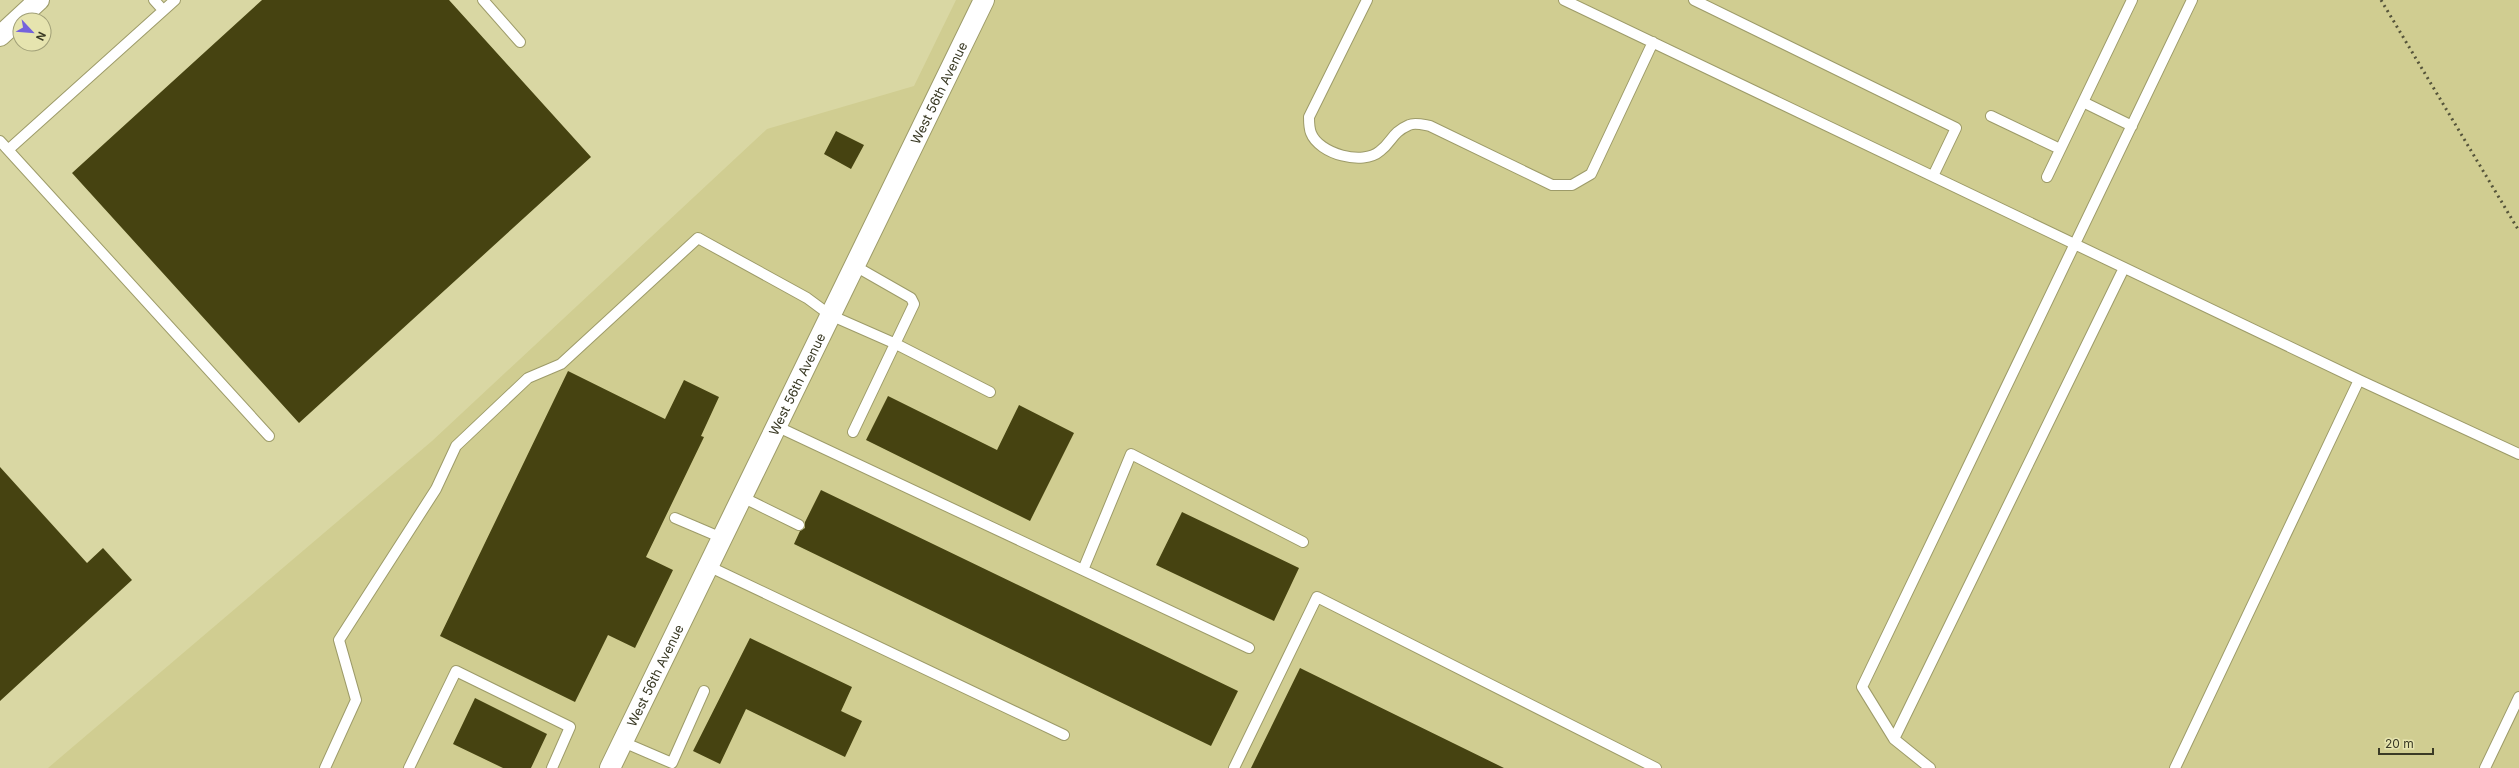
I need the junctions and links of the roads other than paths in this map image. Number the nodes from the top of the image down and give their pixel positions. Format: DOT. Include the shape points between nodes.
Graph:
graph roads {
  1 [pos="39,0"];
  2 [pos="154,0"];
  3 [pos="175,0"];
  4 [pos="483,0"];
  5 [pos="984,0"];
  6 [pos="1366,0"];
  7 [pos="1564,0"];
  8 [pos="1694,0"];
  9 [pos="2132,0"];
  10 [pos="2192,0"];
  11 [pos="163,10"];
  12 [pos="0,36"];
  13 [pos="520,42"];
  14 [pos="1653,42"];
  15 [pos="2083,102"];
  16 [pos="1991,116"];
  17 [pos="2132,126"];
  18 [pos="0,141"];
  19 [pos="2060,149"];
  20 [pos="8,150"];
  21 [pos="1933,176"];
  22 [pos="2047,177"];
  23 [pos="2076,245"];
  24 [pos="855,266"];
  25 [pos="2124,268"];
  26 [pos="830,315"];
  27 [pos="896,344"];
  28 [pos="2360,380"];
  29 [pos="990,392"];
  30 [pos="776,426"];
  31 [pos="853,432"];
  32 [pos="269,436"];
  33 [pos="2519,454"];
  34 [pos="742,497"];
  35 [pos="675,518"];
  36 [pos="799,525"];
  37 [pos="722,538"];
  38 [pos="1303,542"];
  39 [pos="708,566"];
  40 [pos="1084,570"];
  41 [pos="1249,648"];
  42 [pos="704,691"];
  43 [pos="2519,697"];
  44 [pos="1064,735"];
  45 [pos="1894,739"];
  46 [pos="623,742"];
  47 [pos="325,768"];
  48 [pos="409,768"];
  49 [pos="550,768"];
  50 [pos="610,768"];
  51 [pos="1234,768"];
  52 [pos="1656,768"];
  53 [pos="1930,768"];
  54 [pos="2175,768"];
  55 [pos="2485,768"];
  1 -- 12 [label="street"];
  2 -- 11 [label="lane"];
  3 -- 11 [label="lane"];
  4 -- 13 [label="lane"];
  5 -- 24 [label="street, West 56th Avenue"];
  6 -- 14 [label="lane" via="1309,118 1311,134 1321,145 1341,156 1362,159 1380,152 1396,132 1411,124 1430,126 1552,185 1572,185 1591,174"];
  7 -- 14 [label="lane"];
  8 -- 21 [label="lane" via="1956,128"];
  9 -- 15 [label="lane"];
  10 -- 17 [label="lane"];
  11 -- 20 [label="lane"];
  14 -- 21 [label="lane"];
  15 -- 17 [label="lane"];
  15 -- 19 [label="lane"];
  16 -- 19 [label="lane"];
  17 -- 23 [label="lane"];
  18 -- 20 [label="lane"];
  19 -- 22 [label="lane"];
  20 -- 32 [label="lane"];
  21 -- 23 [label="lane"];
  23 -- 25 [label="lane"];
  23 -- 45 [label="lane" via="1862,686"];
  24 -- 26 [label="street, West 56th Avenue"];
  24 -- 27 [label="lane" via="911,298 914,304"];
  25 -- 28 [label="lane"];
  25 -- 45 [label="lane"];
  26 -- 27 [label="lane"];
  26 -- 30 [label="street, West 56th Avenue"];
  26 -- 47 [label="lane" via="807,298 698,238 561,364 528,378 456,446 436,489 339,640 356,700"];
  27 -- 29 [label="lane"];
  27 -- 31 [label="lane"];
  28 -- 33 [label="lane"];
  28 -- 54 [label="lane"];
  30 -- 34 [label="street, West 56th Avenue"];
  30 -- 40 [label="lane"];
  34 -- 36 [label="lane"];
  34 -- 37 [label="street, West 56th Avenue"];
  35 -- 37 [label="lane"];
  37 -- 39 [label="street, West 56th Avenue"];
  38 -- 40 [label="lane" via="1131,454"];
  39 -- 44 [label="lane"];
  39 -- 46 [label="street, West 56th Avenue"];
  40 -- 41 [label="lane"];
  42 -- 46 [label="lane" via="672,763"];
  43 -- 55 [label="lane"];
  45 -- 53 [label="lane"];
  46 -- 50 [label="street, West 56th Avenue"];
  48 -- 49 [label="lane" via="456,671 570,727"];
  51 -- 52 [label="lane" via="1317,597"];
}
